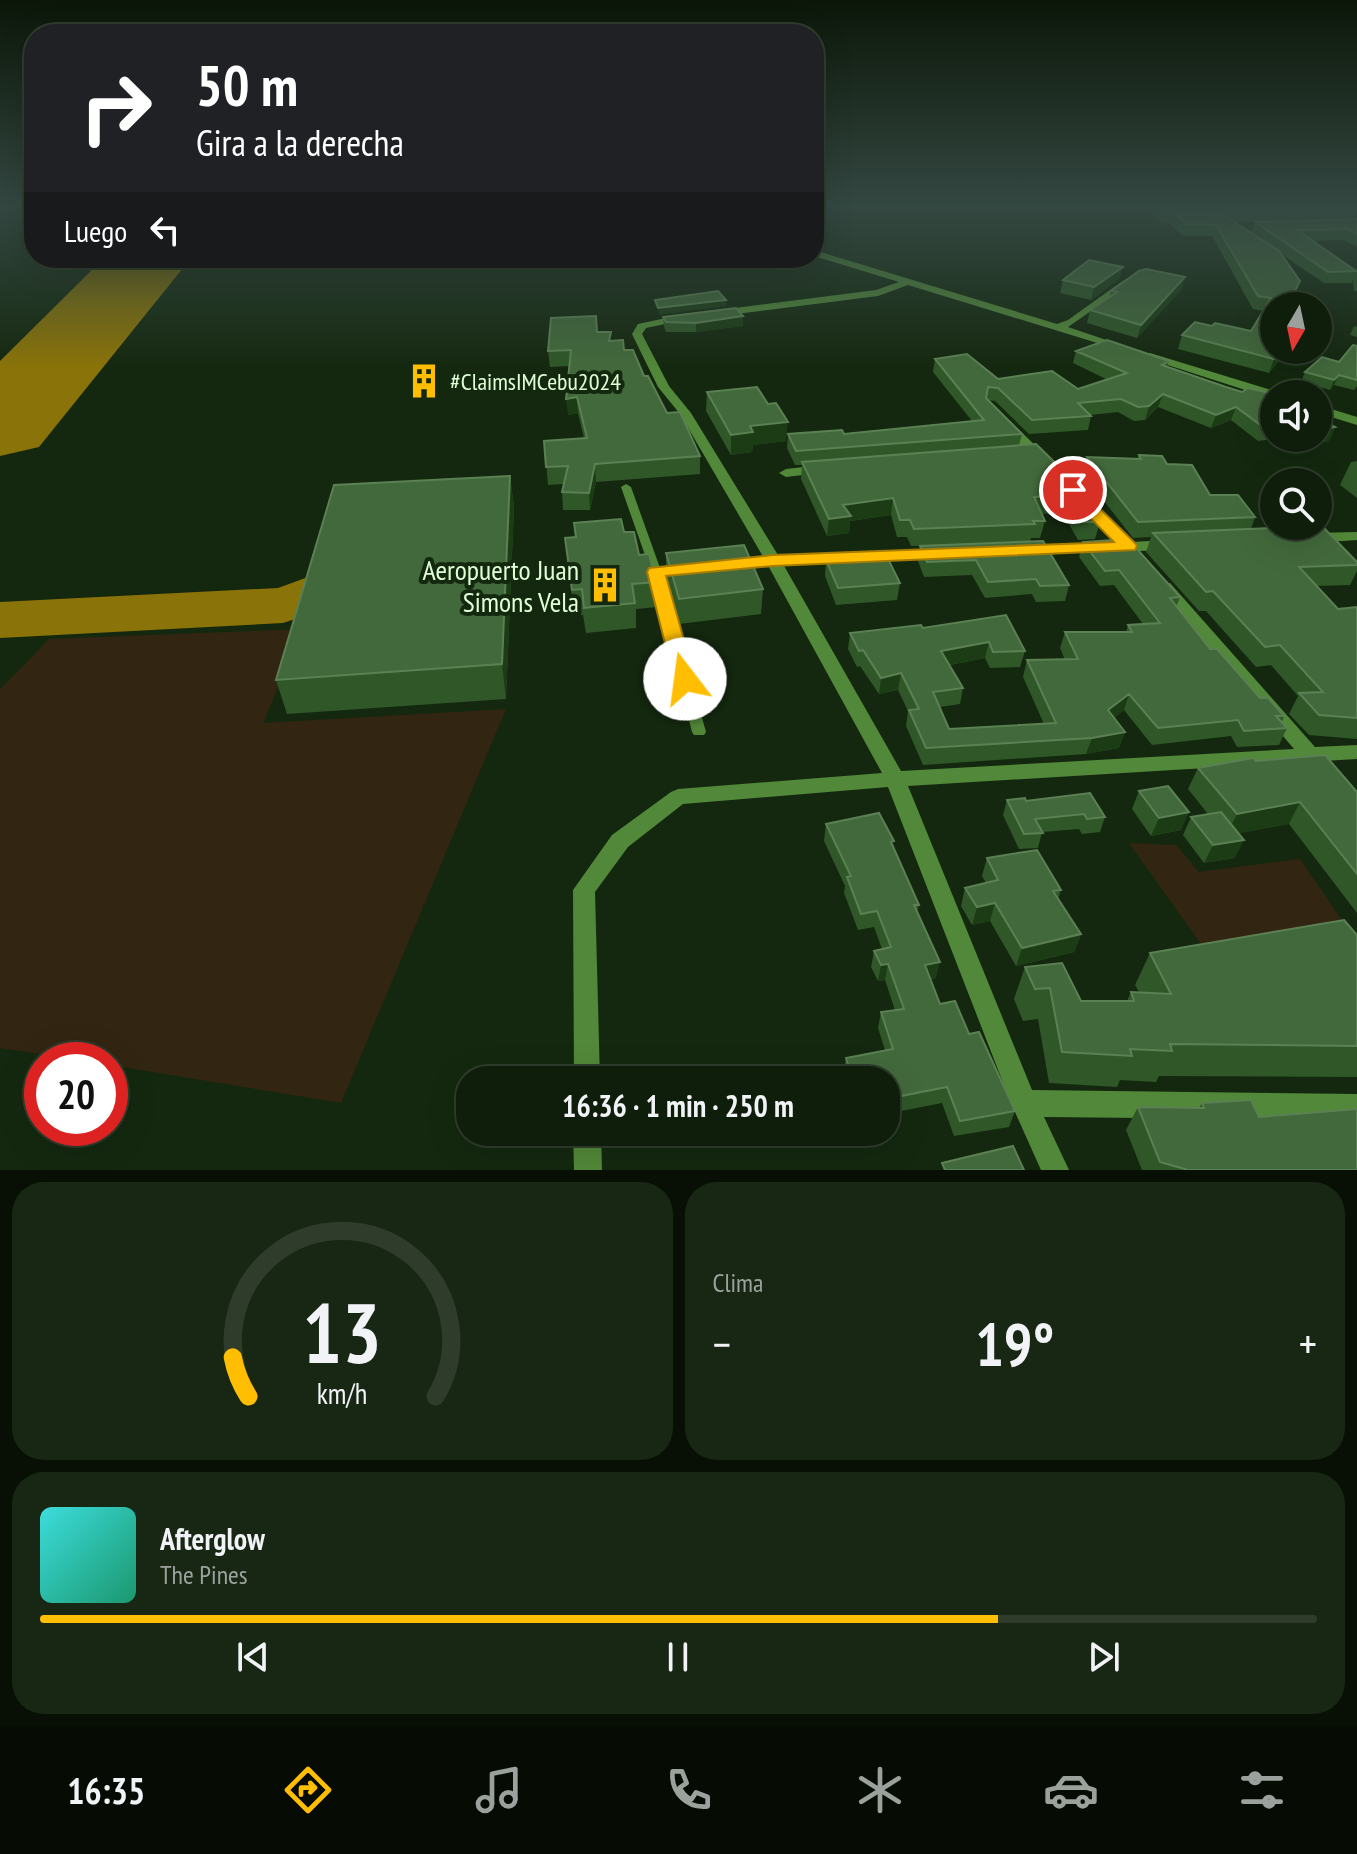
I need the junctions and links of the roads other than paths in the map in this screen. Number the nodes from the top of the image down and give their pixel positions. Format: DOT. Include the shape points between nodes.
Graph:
graph roads {
  1 [pos="834,260"];
  2 [pos="1131,279"];
  3 [pos="905,283"];
  4 [pos="1059,327"];
  5 [pos="1260,391"];
  6 [pos="989,406"];
  7 [pos="1332,413"];
  8 [pos="1357,421"];
  9 [pos="839,468"];
  10 [pos="786,473"];
  11 [pos="626,487"];
  12 [pos="1357,536"];
  13 [pos="1332,537"];
  14 [pos="1190,544"];
  15 [pos="1129,546"];
  16 [pos="1005,551"];
  17 [pos="959,553"];
  18 [pos="773,560"];
  19 [pos="729,565"];
  20 [pos="685,569"];
  21 [pos="656,572"];
  22 [pos="699,732"];
  23 [pos="1357,752"];
  24 [pos="1310,754"];
  25 [pos="1329,776"];
  26 [pos="895,779"];
  27 [pos="587,1066"];
  28 [pos="1024,1103"];
  29 [pos="1357,1107"];
  30 [pos="587,1146"];
  31 [pos="588,1170"];
  32 [pos="1055,1170"];
  1 -- 3 [label="street"];
  2 -- 4 [label="street"];
  3 -- 4 [label="street"];
  3 -- 18 [label="street" via="878,293 656,321 637,334 664,387"];
  4 -- 5 [label="street"];
  6 -- 15 [label="street" via="1028,453"];
  7 -- 8 [label="street"];
  9 -- 10 [label="street"];
  11 -- 21 [label="lane"];
  12 -- 13 [label="street"];
  14 -- 15 [label="street"];
  15 -- 16 [label="street"];
  15 -- 24 [label="street"];
  17 -- 18 [label="street"];
  18 -- 19 [label="lane"];
  18 -- 26 [label="street"];
  20 -- 21 [label="lane"];
  21 -- 22 [label="lane"];
  23 -- 24 [label="street"];
  24 -- 25 [label="street"];
  24 -- 26 [label="street"];
  26 -- 27 [label="street" via="678,797 620,841 584,890"];
  26 -- 28 [label="street"];
  28 -- 29 [label="street"];
  28 -- 32 [label="street"];
  30 -- 31 [label="street"];
}
